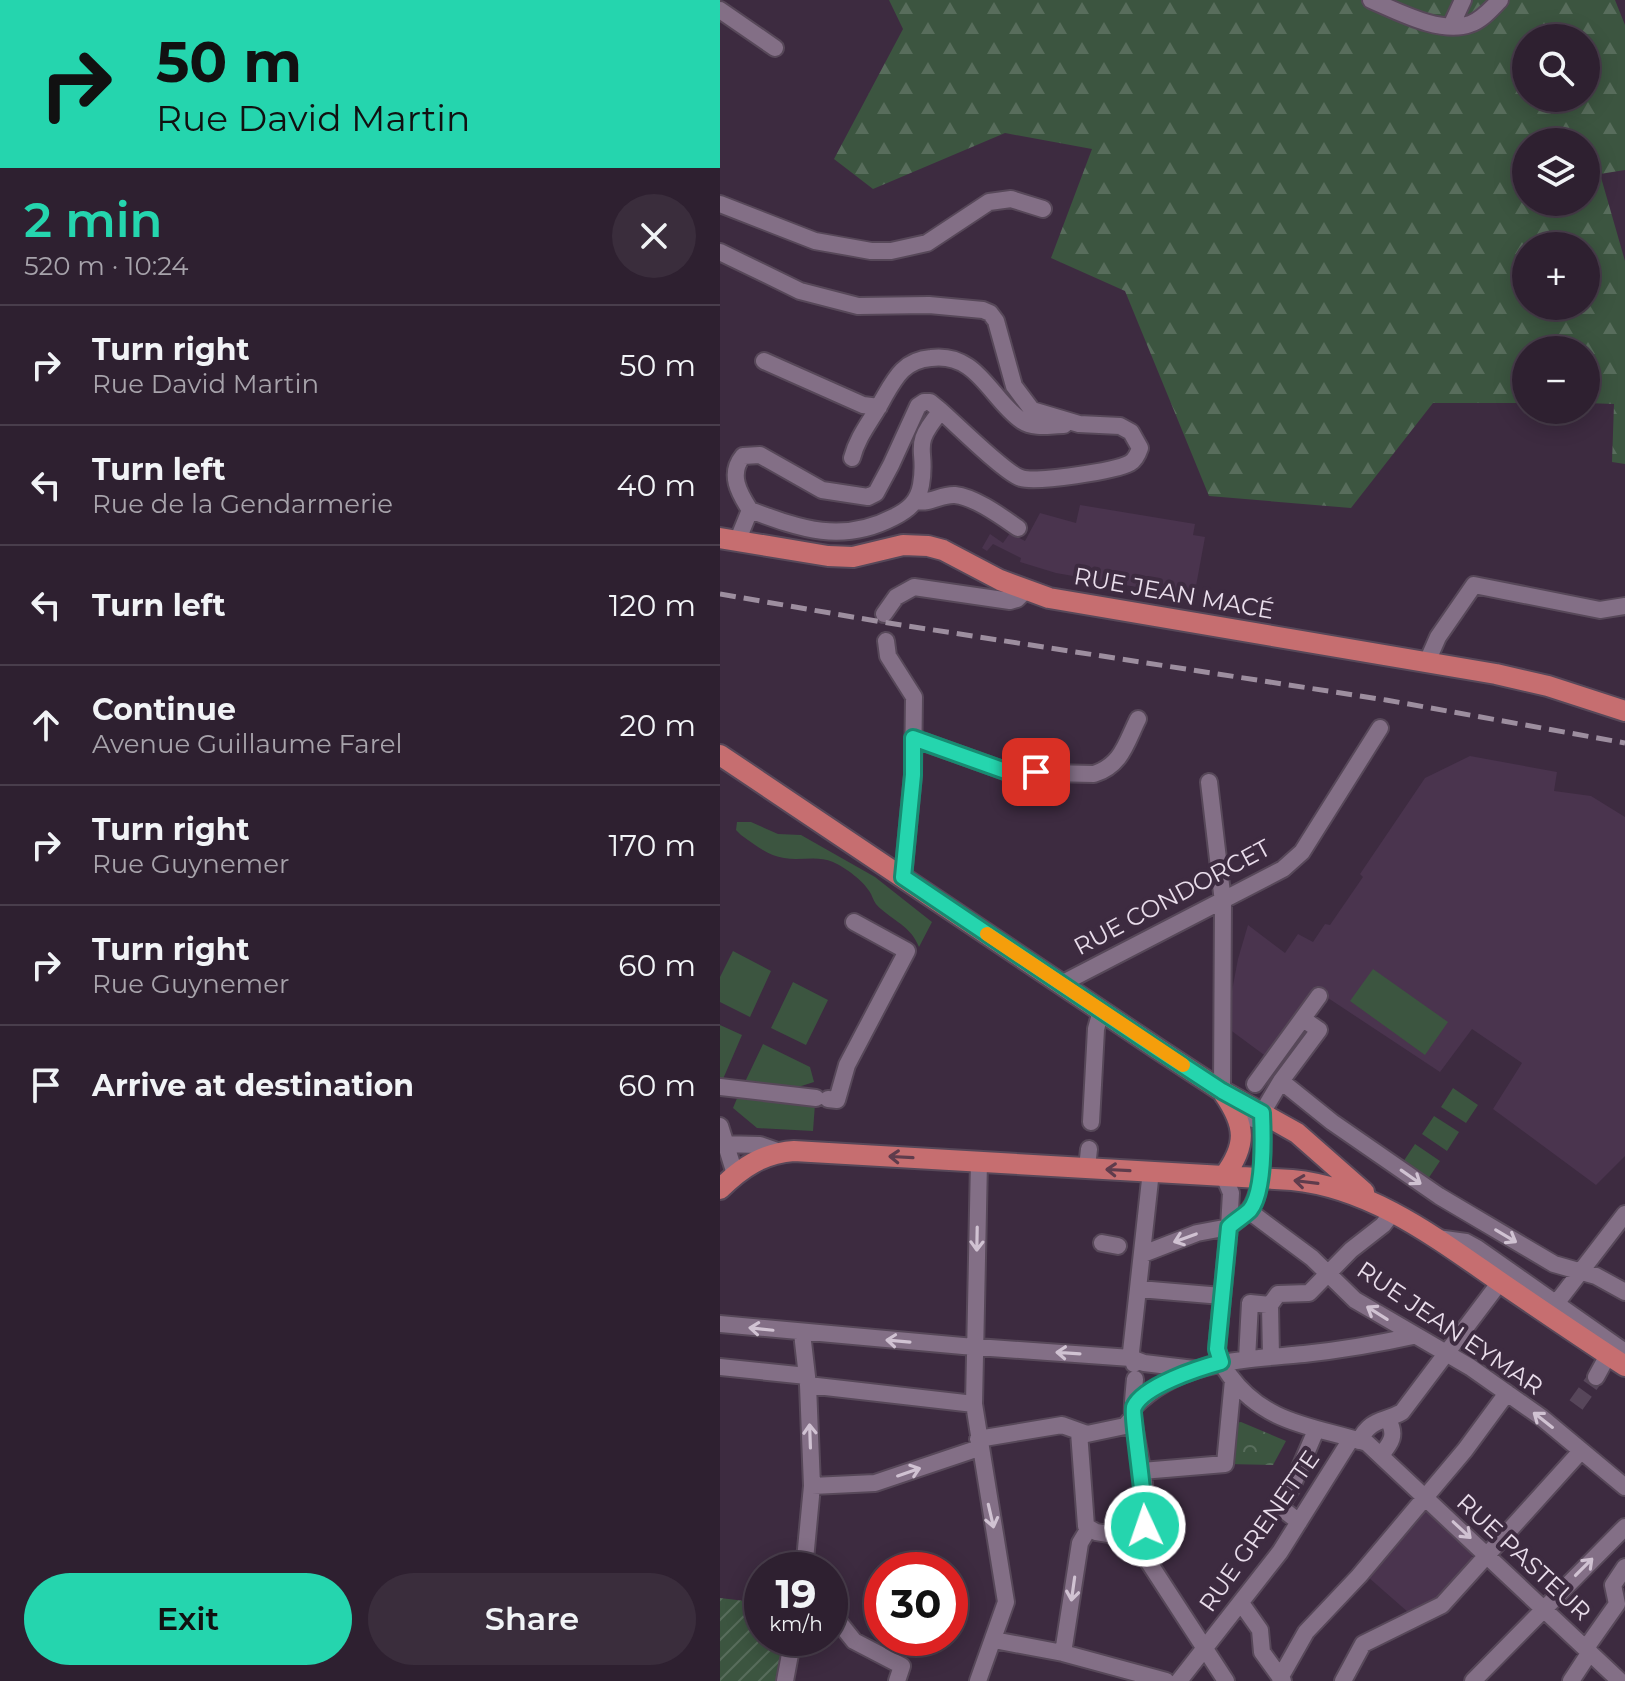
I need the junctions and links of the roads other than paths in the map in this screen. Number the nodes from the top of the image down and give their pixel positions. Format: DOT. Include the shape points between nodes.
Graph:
graph roads {
  1 [pos="1371,0"];
  2 [pos="1463,0"];
  3 [pos="1500,0"];
  4 [pos="720,10"];
  5 [pos="1451,26"];
  6 [pos="775,48"];
  7 [pos="720,204"];
  8 [pos="1043,209"];
  9 [pos="720,252"];
  10 [pos="764,361"];
  11 [pos="879,407"];
  12 [pos="941,411"];
  13 [pos="1079,424"];
  14 [pos="852,458"];
  15 [pos="916,501"];
  16 [pos="750,510"];
  17 [pos="785,523"];
  18 [pos="1018,528"];
  19 [pos="728,540"];
  20 [pos="776,548"];
  21 [pos="1025,591"];
  22 [pos="1625,606"];
  23 [pos="884,614"];
  24 [pos="886,641"];
  25 [pos="1427,662"];
  26 [pos="1625,711"];
  27 [pos="1138,719"];
  28 [pos="1380,728"];
  29 [pos="913,738"];
  30 [pos="720,755"];
  31 [pos="1209,782"];
  32 [pos="903,877"];
  33 [pos="1223,902"];
  34 [pos="854,922"];
  35 [pos="1061,984"];
  36 [pos="1319,996"];
  37 [pos="1101,1011"];
  38 [pos="1303,1019"];
  39 [pos="1281,1081"];
  40 [pos="1255,1084"];
  41 [pos="720,1087"];
  42 [pos="1222,1091"];
  43 [pos="1262,1113"];
  44 [pos="1238,1115"];
  45 [pos="1091,1122"];
  46 [pos="720,1126"];
  47 [pos="724,1144"];
  48 [pos="780,1152"];
  49 [pos="979,1161"];
  50 [pos="1151,1171"];
  51 [pos="735,1174"];
  52 [pos="1224,1176"];
  53 [pos="1259,1178"];
  54 [pos="720,1189"];
  55 [pos="1387,1209"];
  56 [pos="1249,1211"];
  57 [pos="1625,1214"];
  58 [pos="1229,1227"];
  59 [pos="1434,1238"];
  60 [pos="1141,1250"];
  61 [pos="1561,1267"];
  62 [pos="1581,1271"];
  63 [pos="1328,1274"];
  64 [pos="1500,1282"];
  65 [pos="1570,1286"];
  66 [pos="1139,1289"];
  67 [pos="1625,1292"];
  68 [pos="1222,1296"];
  69 [pos="1270,1305"];
  70 [pos="1552,1309"];
  71 [pos="720,1324"];
  72 [pos="802,1333"];
  73 [pos="1413,1336"];
  74 [pos="975,1347"];
  75 [pos="1444,1353"];
  76 [pos="1271,1357"];
  77 [pos="1619,1358"];
  78 [pos="1247,1359"];
  79 [pos="1221,1362"];
  80 [pos="720,1367"];
  81 [pos="1141,1367"];
  82 [pos="1194,1369"];
  83 [pos="1596,1377"];
  84 [pos="1233,1380"];
  85 [pos="808,1381"];
  86 [pos="1155,1388"];
  87 [pos="1507,1393"];
  88 [pos="974,1404"];
  89 [pos="1133,1412"];
  90 [pos="1388,1420"];
  91 [pos="1316,1430"];
  92 [pos="1079,1432"];
  93 [pos="1355,1440"];
  94 [pos="979,1444"];
  95 [pos="1581,1451"];
  96 [pos="1381,1455"];
  97 [pos="1142,1471"];
  98 [pos="812,1486"];
  99 [pos="1625,1487"];
  100 [pos="1423,1499"];
  101 [pos="1299,1522"];
  102 [pos="1625,1527"];
  103 [pos="1089,1528"];
  104 [pos="1133,1538"];
  105 [pos="806,1552"];
  106 [pos="1488,1554"];
  107 [pos="1625,1567"];
  108 [pos="1241,1603"];
  109 [pos="1621,1605"];
  110 [pos="1544,1608"];
  111 [pos="848,1634"];
  112 [pos="994,1640"];
  113 [pos="1203,1649"];
  114 [pos="1588,1650"];
  115 [pos="1063,1653"];
  116 [pos="790,1656"];
  117 [pos="900,1674"];
  118 [pos="1282,1679"];
  119 [pos="785,1681"];
  120 [pos="978,1681"];
  121 [pos="1166,1681"];
  122 [pos="1179,1681"];
  123 [pos="1226,1681"];
  124 [pos="1343,1681"];
  125 [pos="1473,1681"];
  126 [pos="1571,1681"];
  127 [pos="1620,1681"];
  1 -- 5 [label="street" via="1427,23"];
  2 -- 5 [label="street"];
  3 -- 5 [label="street" via="1468,25"];
  4 -- 6 [label="street"];
  7 -- 8 [label="street" via="815,241 871,251 927,243 989,202 1011,199"];
  9 -- 13 [label="street" via="800,291 858,306 983,310 996,321 1023,401 1032,410"];
  10 -- 11 [label="street" via="863,405"];
  11 -- 13 [label="street" via="898,372 910,363 939,357 969,366 1023,421 1037,426"];
  11 -- 14 [label="street" via="857,439"];
  12 -- 13 [label="street" via="1019,478 1041,480 1116,468 1137,456 1140,448 1131,432 1120,426"];
  12 -- 15 [label="street" via="920,443 922,475"];
  12 -- 16 [label="street" via="930,402 918,406 876,493 868,497 822,490 760,455 743,456 736,485"];
  15 -- 17 [label="street" via="895,516 852,532"];
  15 -- 18 [label="street" via="954,495 994,510"];
  16 -- 17 [label="street"];
  16 -- 19 [label="street"];
  17 -- 20 [label="street"];
  19 -- 20 [label="main road, RUE JEAN MACÉ"];
  20 -- 21 [label="main road, RUE JEAN MACÉ" via="853,557 903,545 928,546"];
  21 -- 23 [label="street" via="1003,601 914,587 896,597"];
  21 -- 25 [label="main road, RUE JEAN MACÉ"];
  22 -- 25 [label="street" via="1600,610 1474,585"];
  24 -- 29 [label="street" via="888,656 914,697"];
  25 -- 26 [label="main road, RUE JEAN MACÉ" via="1548,686"];
  27 -- 29 [label="street" via="1118,761 1094,774 1008,772"];
  28 -- 33 [label="street, RUE CONDORCET" via="1302,852 1283,869"];
  29 -- 32 [label="street"];
  30 -- 32 [label="main road"];
  31 -- 33 [label="street"];
  32 -- 35 [label="main road"];
  33 -- 35 [label="street, RUE CONDORCET"];
  33 -- 42 [label="street"];
  34 -- 41 [label="street" via="907,951 847,1065 837,1100"];
  35 -- 37 [label="main road"];
  36 -- 38 [label="street"];
  37 -- 42 [label="main road"];
  37 -- 45 [label="street"];
  38 -- 39 [label="street" via="1319,1030"];
  38 -- 40 [label="street"];
  39 -- 43 [label="street"];
  39 -- 61 [label="street, one-way" via="1439,1196"];
  42 -- 43 [label="main road"];
  42 -- 44 [label="main road"];
  43 -- 44 [label="street" via="1249,1121"];
  43 -- 53 [label="street"];
  43 -- 55 [label="main road" via="1297,1133"];
  44 -- 52 [label="main road" via="1241,1145"];
  46 -- 47 [label="street"];
  47 -- 48 [label="street" via="760,1145"];
  47 -- 51 [label="street"];
  49 -- 48 [label="main road, one-way"];
  48 -- 51 [label="main road"];
  50 -- 49 [label="main road, one-way" via="1088,1159"];
  49 -- 74 [label="street, one-way"];
  50 -- 52 [label="main road"];
  50 -- 60 [label="street"];
  51 -- 54 [label="main road"];
  52 -- 53 [label="main road"];
  52 -- 58 [label="street" via="1231,1193"];
  55 -- 53 [label="main road, one-way" via="1331,1185"];
  53 -- 56 [label="street"];
  55 -- 59 [label="main road"];
  55 -- 63 [label="street" via="1383,1225"];
  56 -- 58 [label="street"];
  56 -- 63 [label="street, RUE JEAN EYMAR"];
  57 -- 62 [label="street"];
  58 -- 60 [label="street, one-way"];
  58 -- 68 [label="street"];
  59 -- 64 [label="main road"];
  59 -- 70 [label="street" via="1477,1248"];
  60 -- 66 [label="street"];
  61 -- 62 [label="street"];
  61 -- 65 [label="street"];
  62 -- 65 [label="street"];
  62 -- 67 [label="street"];
  63 -- 69 [label="street" via="1309,1293 1278,1294"];
  73 -- 63 [label="street, RUE JEAN EYMAR, one-way" via="1355,1300"];
  64 -- 70 [label="main road"];
  64 -- 75 [label="street"];
  65 -- 70 [label="street"];
  66 -- 68 [label="street"];
  66 -- 81 [label="street"];
  68 -- 79 [label="street" via="1217,1349"];
  69 -- 76 [label="street"];
  69 -- 78 [label="street" via="1250,1303"];
  70 -- 77 [label="main road"];
  72 -- 71 [label="street, one-way"];
  74 -- 72 [label="street, one-way"];
  72 -- 85 [label="street"];
  73 -- 75 [label="street, RUE JEAN EYMAR"];
  73 -- 76 [label="street"];
  81 -- 74 [label="street, one-way"];
  74 -- 88 [label="street"];
  75 -- 87 [label="street, RUE JEAN EYMAR"];
  75 -- 90 [label="street" via="1402,1412"];
  76 -- 78 [label="street"];
  77 -- 83 [label="street"];
  78 -- 79 [label="street"];
  79 -- 82 [label="street"];
  79 -- 84 [label="street, RUE PASTEUR"];
  80 -- 85 [label="street"];
  81 -- 82 [label="street"];
  81 -- 86 [label="street" via="1138,1386"];
  81 -- 86 [label="street" via="1163,1374"];
  81 -- 89 [label="street"];
  82 -- 86 [label="street"];
  84 -- 91 [label="street, RUE PASTEUR" via="1265,1410"];
  84 -- 97 [label="street" via="1225,1464"];
  85 -- 88 [label="street"];
  98 -- 85 [label="street, one-way"];
  86 -- 89 [label="street"];
  95 -- 87 [label="street, RUE JEAN EYMAR, one-way"];
  87 -- 100 [label="street"];
  88 -- 94 [label="street"];
  89 -- 92 [label="street" via="1122,1427"];
  89 -- 97 [label="street"];
  90 -- 93 [label="street" via="1372,1423"];
  90 -- 96 [label="street" via="1393,1435"];
  91 -- 93 [label="street, RUE PASTEUR"];
  91 -- 101 [label="street" via="1280,1507"];
  92 -- 94 [label="street" via="1062,1425"];
  92 -- 103 [label="street"];
  93 -- 96 [label="street, RUE PASTEUR"];
  93 -- 101 [label="street, RUE GRENETTE"];
  98 -- 94 [label="street, one-way" via="875,1483 952,1464"];
  94 -- 112 [label="street, one-way" via="1006,1602"];
  95 -- 99 [label="street, RUE JEAN EYMAR"];
  95 -- 106 [label="street"];
  96 -- 100 [label="street, RUE PASTEUR"];
  97 -- 104 [label="street" via="1145,1526"];
  98 -- 105 [label="street"];
  100 -- 106 [label="street, RUE PASTEUR, one-way"];
  100 -- 118 [label="street" via="1306,1632"];
  101 -- 108 [label="street, RUE GRENETTE"];
  110 -- 102 [label="street, one-way"];
  103 -- 104 [label="street"];
  103 -- 115 [label="street, one-way" via="1080,1543"];
  104 -- 113 [label="street"];
  106 -- 110 [label="street, RUE PASTEUR"];
  106 -- 124 [label="street" via="1442,1605 1363,1644"];
  107 -- 109 [label="street" via="1613,1585"];
  108 -- 113 [label="street, RUE GRENETTE"];
  108 -- 118 [label="street" via="1260,1630 1262,1652"];
  109 -- 114 [label="street"];
  110 -- 114 [label="street, RUE PASTEUR"];
  110 -- 125 [label="street"];
  111 -- 117 [label="street"];
  112 -- 115 [label="street"];
  112 -- 120 [label="street"];
  113 -- 122 [label="street, RUE GRENETTE"];
  113 -- 123 [label="street"];
  114 -- 126 [label="street"];
  114 -- 127 [label="street, RUE PASTEUR"];
  115 -- 121 [label="street"];
  116 -- 119 [label="street"];
}
